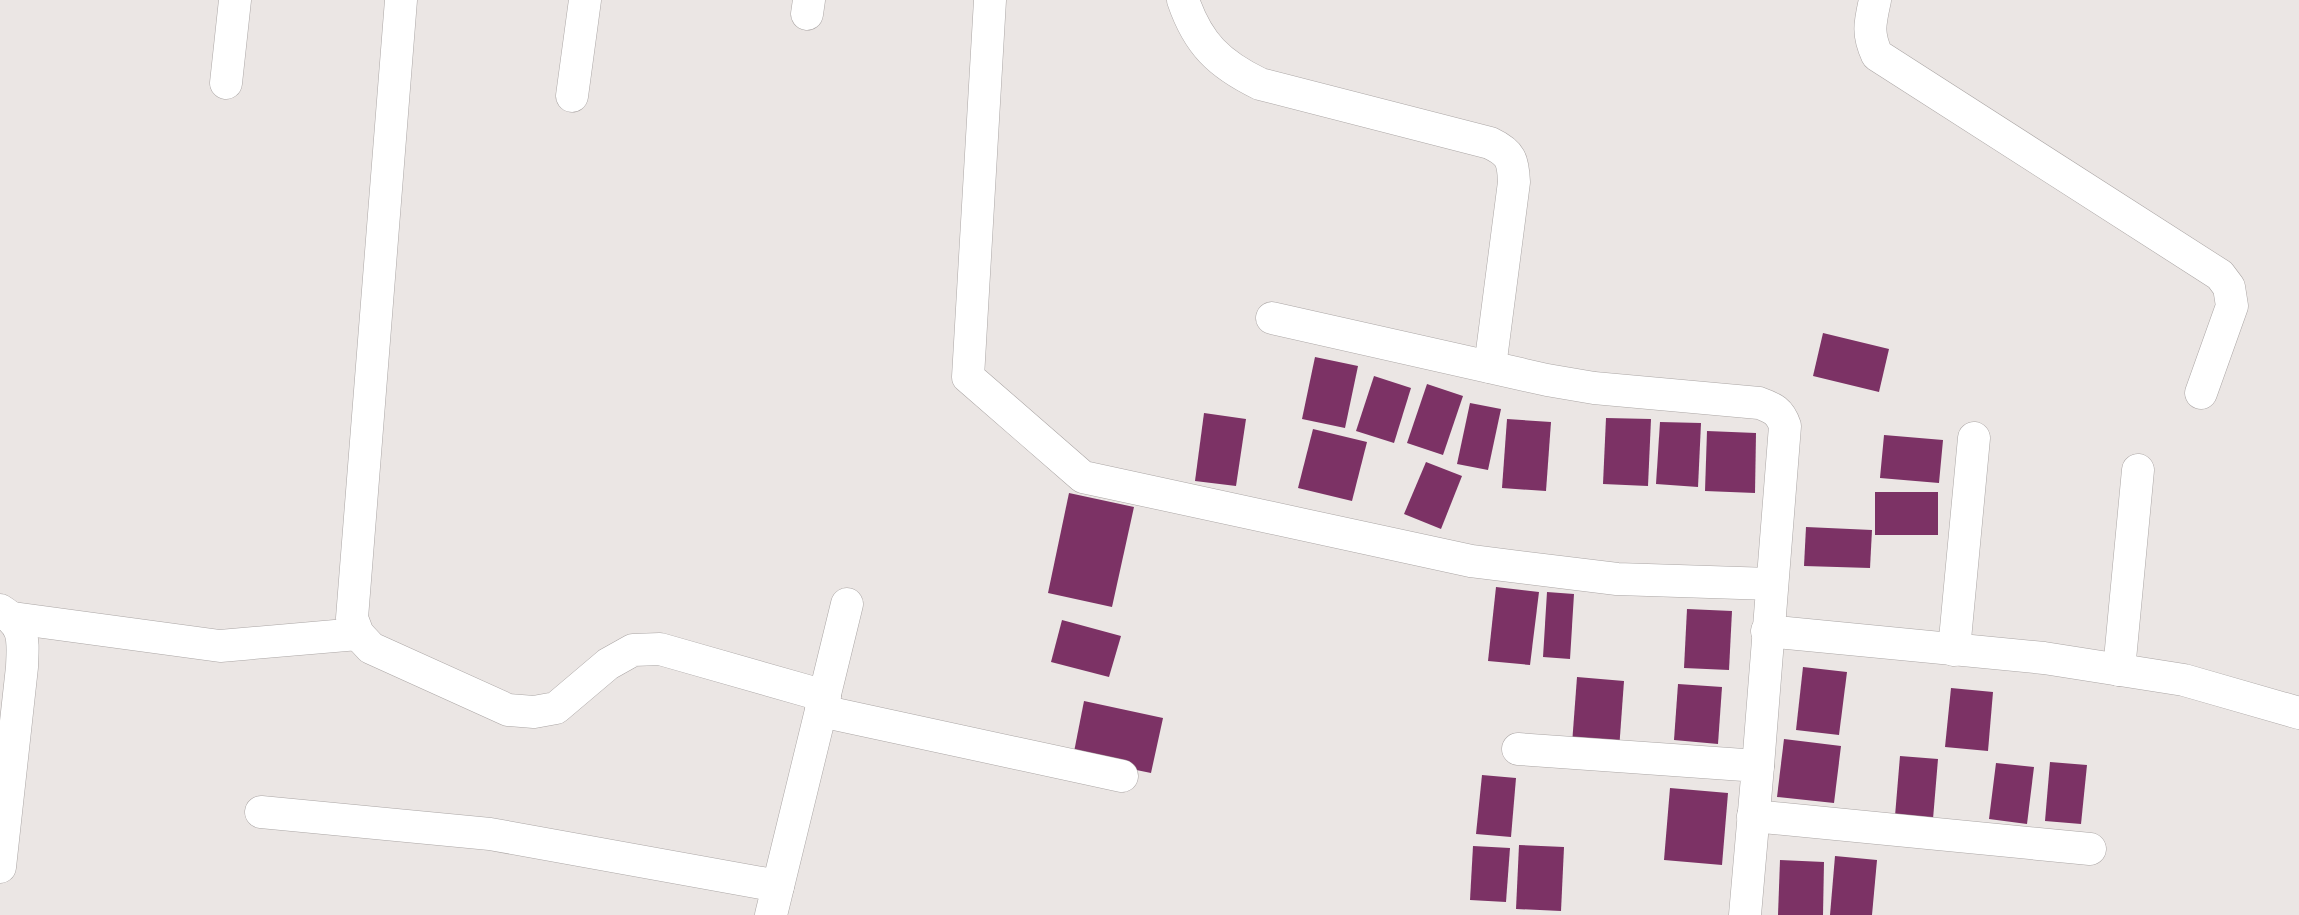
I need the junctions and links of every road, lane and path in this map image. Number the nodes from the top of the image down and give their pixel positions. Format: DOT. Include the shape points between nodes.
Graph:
graph roads {
  1 [pos="235,0"];
  2 [pos="401,0"];
  3 [pos="585,0"];
  4 [pos="990,0"];
  5 [pos="1183,0"];
  6 [pos="1875,0"];
  7 [pos="226,82"];
  8 [pos="572,96"];
  9 [pos="1272,318"];
  10 [pos="1490,367"];
  11 [pos="2201,393"];
  12 [pos="1974,438"];
  13 [pos="2138,470"];
  14 [pos="1771,584"];
  15 [pos="847,604"];
  16 [pos="6,614"];
  17 [pos="1767,631"];
  18 [pos="358,634"];
  19 [pos="1954,650"];
  20 [pos="2119,670"];
  21 [pos="823,703"];
  22 [pos="2299,713"];
  23 [pos="1518,749"];
  24 [pos="1758,766"];
  25 [pos="1122,776"];
  26 [pos="261,812"];
  27 [pos="1753,816"];
  28 [pos="2090,849"];
  29 [pos="0,867"];
  30 [pos="775,900"];
  31 [pos="1745,915"];
  1 -- 7 [label="street"];
  2 -- 18 [label="street" via="352,618"];
  3 -- 8 [label="street"];
  4 -- 14 [label="street" via="968,377 1083,477 1471,561 1617,579"];
  5 -- 10 [label="street" via="1205,44 1234,71 1260,84 1490,143 1505,151 1513,164 1514,182"];
  6 -- 11 [label="street" via="1869,26 1877,55 2220,275 2229,287 2232,306"];
  9 -- 10 [label="street"];
  10 -- 14 [label="street" via="1593,388 1759,403 1774,408 1785,426"];
  12 -- 19 [label="street"];
  13 -- 20 [label="street"];
  14 -- 17 [label="street"];
  15 -- 21 [label="street"];
  16 -- 18 [label="street" via="220,646"];
  16 -- 29 [label="street" via="23,638"];
  17 -- 19 [label="street"];
  17 -- 24 [label="street"];
  18 -- 21 [label="street" via="371,648 508,710 534,712 556,708 608,664 642,649 660,649"];
  19 -- 20 [label="street"];
  20 -- 22 [label="street" via="2184,680"];
  21 -- 25 [label="street"];
  21 -- 30 [label="street"];
  23 -- 24 [label="street"];
  24 -- 27 [label="street"];
  26 -- 30 [label="street" via="490,834"];
  27 -- 28 [label="street"];
  27 -- 31 [label="street"];
}
